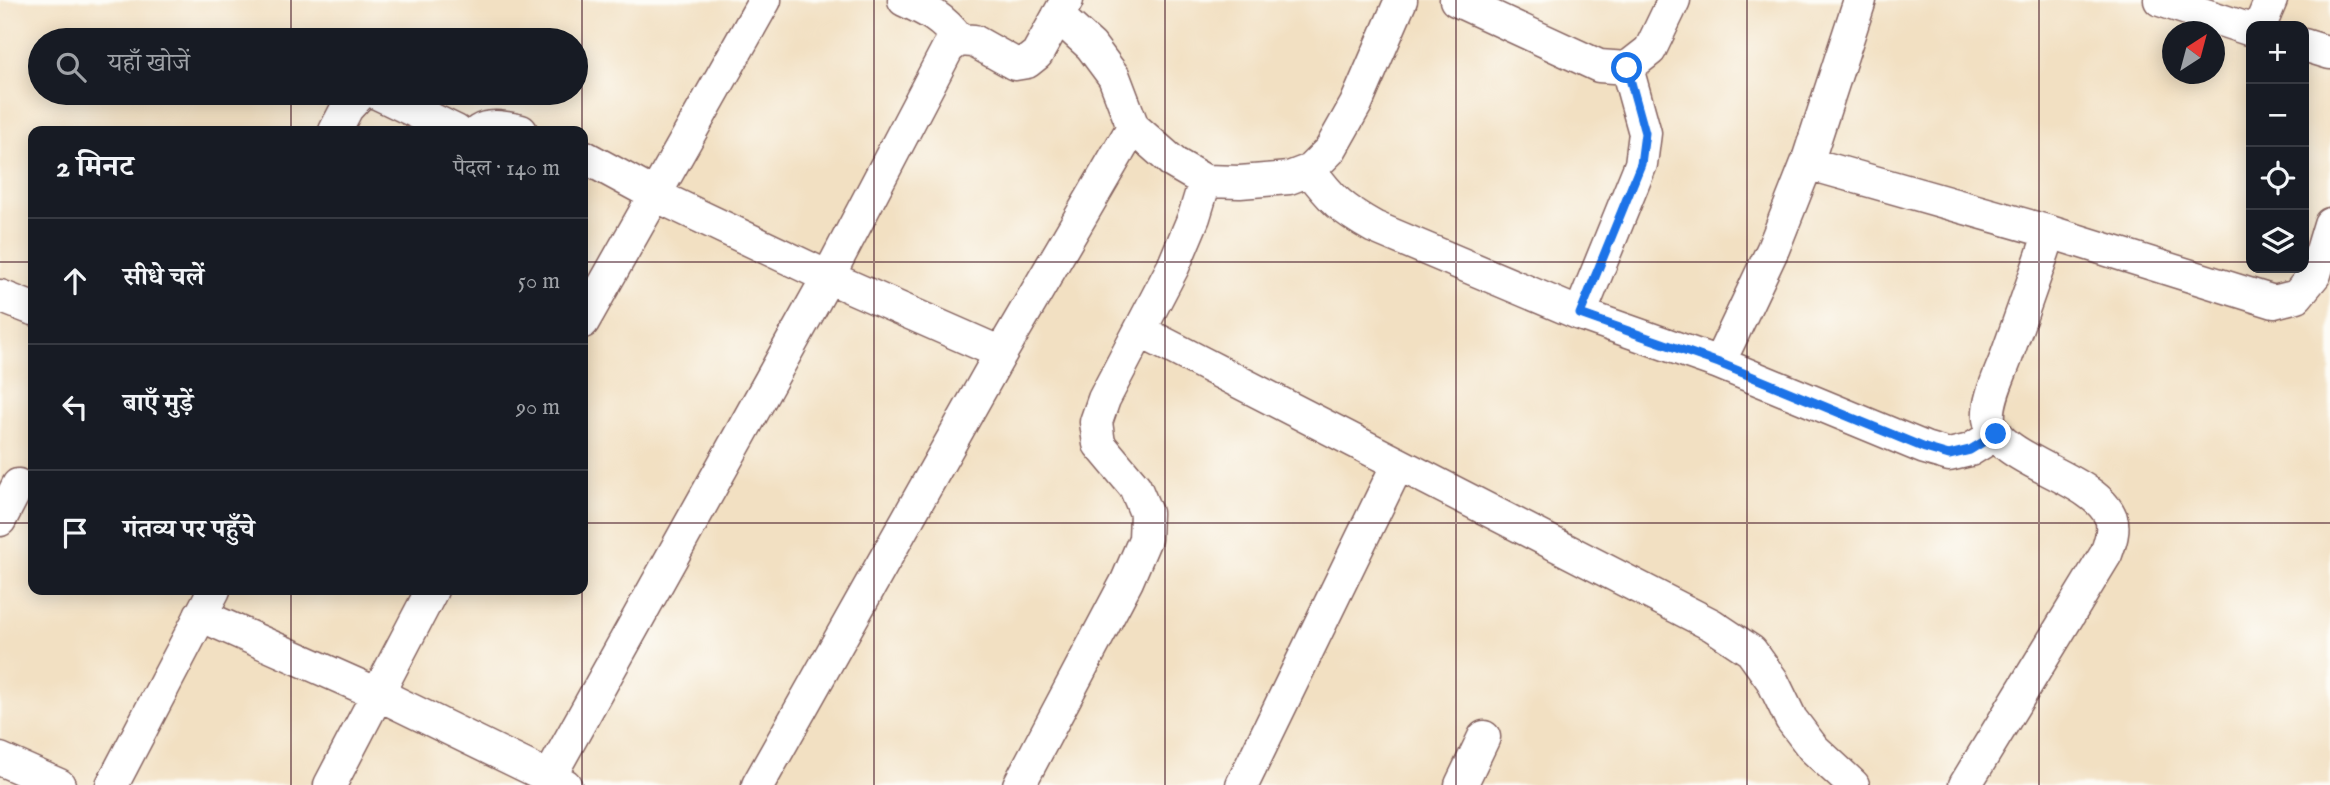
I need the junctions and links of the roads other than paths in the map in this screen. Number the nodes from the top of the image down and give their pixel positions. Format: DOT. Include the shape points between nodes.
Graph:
graph roads {
  1 [pos="765,0"];
  2 [pos="904,0"];
  3 [pos="1401,0"];
  4 [pos="1456,0"];
  5 [pos="1674,0"];
  6 [pos="1860,0"];
  7 [pos="2160,0"];
  8 [pos="2271,0"];
  9 [pos="1062,8"];
  10 [pos="2262,21"];
  11 [pos="2246,28"];
  12 [pos="959,40"];
  13 [pos="2309,47"];
  14 [pos="2330,53"];
  15 [pos="1627,68"];
  16 [pos="349,105"];
  17 [pos="402,105"];
  18 [pos="337,126"];
  19 [pos="446,126"];
  20 [pos="1133,127"];
  21 [pos="588,159"];
  22 [pos="1807,163"];
  23 [pos="1310,170"];
  24 [pos="1205,181"];
  25 [pos="655,195"];
  26 [pos="2330,224"];
  27 [pos="2050,232"];
  28 [pos="828,277"];
  29 [pos="0,296"];
  30 [pos="28,307"];
  31 [pos="588,313"];
  32 [pos="1580,314"];
  33 [pos="1140,331"];
  34 [pos="1002,353"];
  35 [pos="1719,363"];
  36 [pos="1996,434"];
  37 [pos="1398,464"];
  38 [pos="18,485"];
  39 [pos="0,520"];
  40 [pos="429,595"];
  41 [pos="207,602"];
  42 [pos="378,694"];
  43 [pos="1484,737"];
  44 [pos="0,759"];
  45 [pos="121,782"];
  46 [pos="553,782"];
  47 [pos="59,785"];
  48 [pos="330,785"];
  49 [pos="758,785"];
  50 [pos="1019,785"];
  51 [pos="1242,785"];
  52 [pos="1461,785"];
  53 [pos="1853,785"];
  54 [pos="1965,785"];
  1 -- 25 [label="street"];
  2 -- 12 [label="street" via="939,18"];
  3 -- 23 [label="street" via="1356,104 1330,150"];
  4 -- 15 [label="street" via="1599,66"];
  5 -- 15 [label="street" via="1650,50"];
  6 -- 22 [label="street"];
  7 -- 11 [label="street"];
  8 -- 10 [label="street"];
  9 -- 12 [label="street" via="1037,54 1027,62 1015,64 974,41"];
  9 -- 20 [label="street" via="1114,77"];
  12 -- 28 [label="street" via="948,48"];
  13 -- 14 [label="street"];
  15 -- 32 [label="street" via="1645,133 1641,164"];
  16 -- 18 [label="street"];
  17 -- 19 [label="street"];
  20 -- 24 [label="street" via="1174,163"];
  20 -- 34 [label="street"];
  21 -- 25 [label="street"];
  22 -- 27 [label="street"];
  22 -- 35 [label="street" via="1773,249"];
  23 -- 24 [label="street" via="1289,178"];
  23 -- 32 [label="street" via="1345,210 1374,227"];
  24 -- 33 [label="street" via="1173,267"];
  25 -- 28 [label="street"];
  25 -- 31 [label="street"];
  26 -- 27 [label="street" via="2315,274 2297,296 2274,302"];
  27 -- 36 [label="street" via="1991,404 1989,420"];
  28 -- 34 [label="street"];
  28 -- 46 [label="street"];
  29 -- 30 [label="street"];
  32 -- 35 [label="street"];
  33 -- 37 [label="street"];
  33 -- 50 [label="street" via="1096,422 1099,443 1135,487 1146,513 1145,539 1128,581"];
  34 -- 49 [label="street"];
  35 -- 36 [label="street" via="1949,455 1970,450"];
  36 -- 54 [label="street" via="2016,452 2098,501 2110,518 2112,535 2105,554"];
  37 -- 51 [label="street"];
  37 -- 53 [label="street" via="1712,625 1752,651 1791,719 1813,748"];
  38 -- 39 [label="street"];
  40 -- 42 [label="street"];
  41 -- 42 [label="street"];
  41 -- 45 [label="street"];
  42 -- 46 [label="street"];
  42 -- 48 [label="street"];
  43 -- 52 [label="street"];
  44 -- 47 [label="street"];
}
